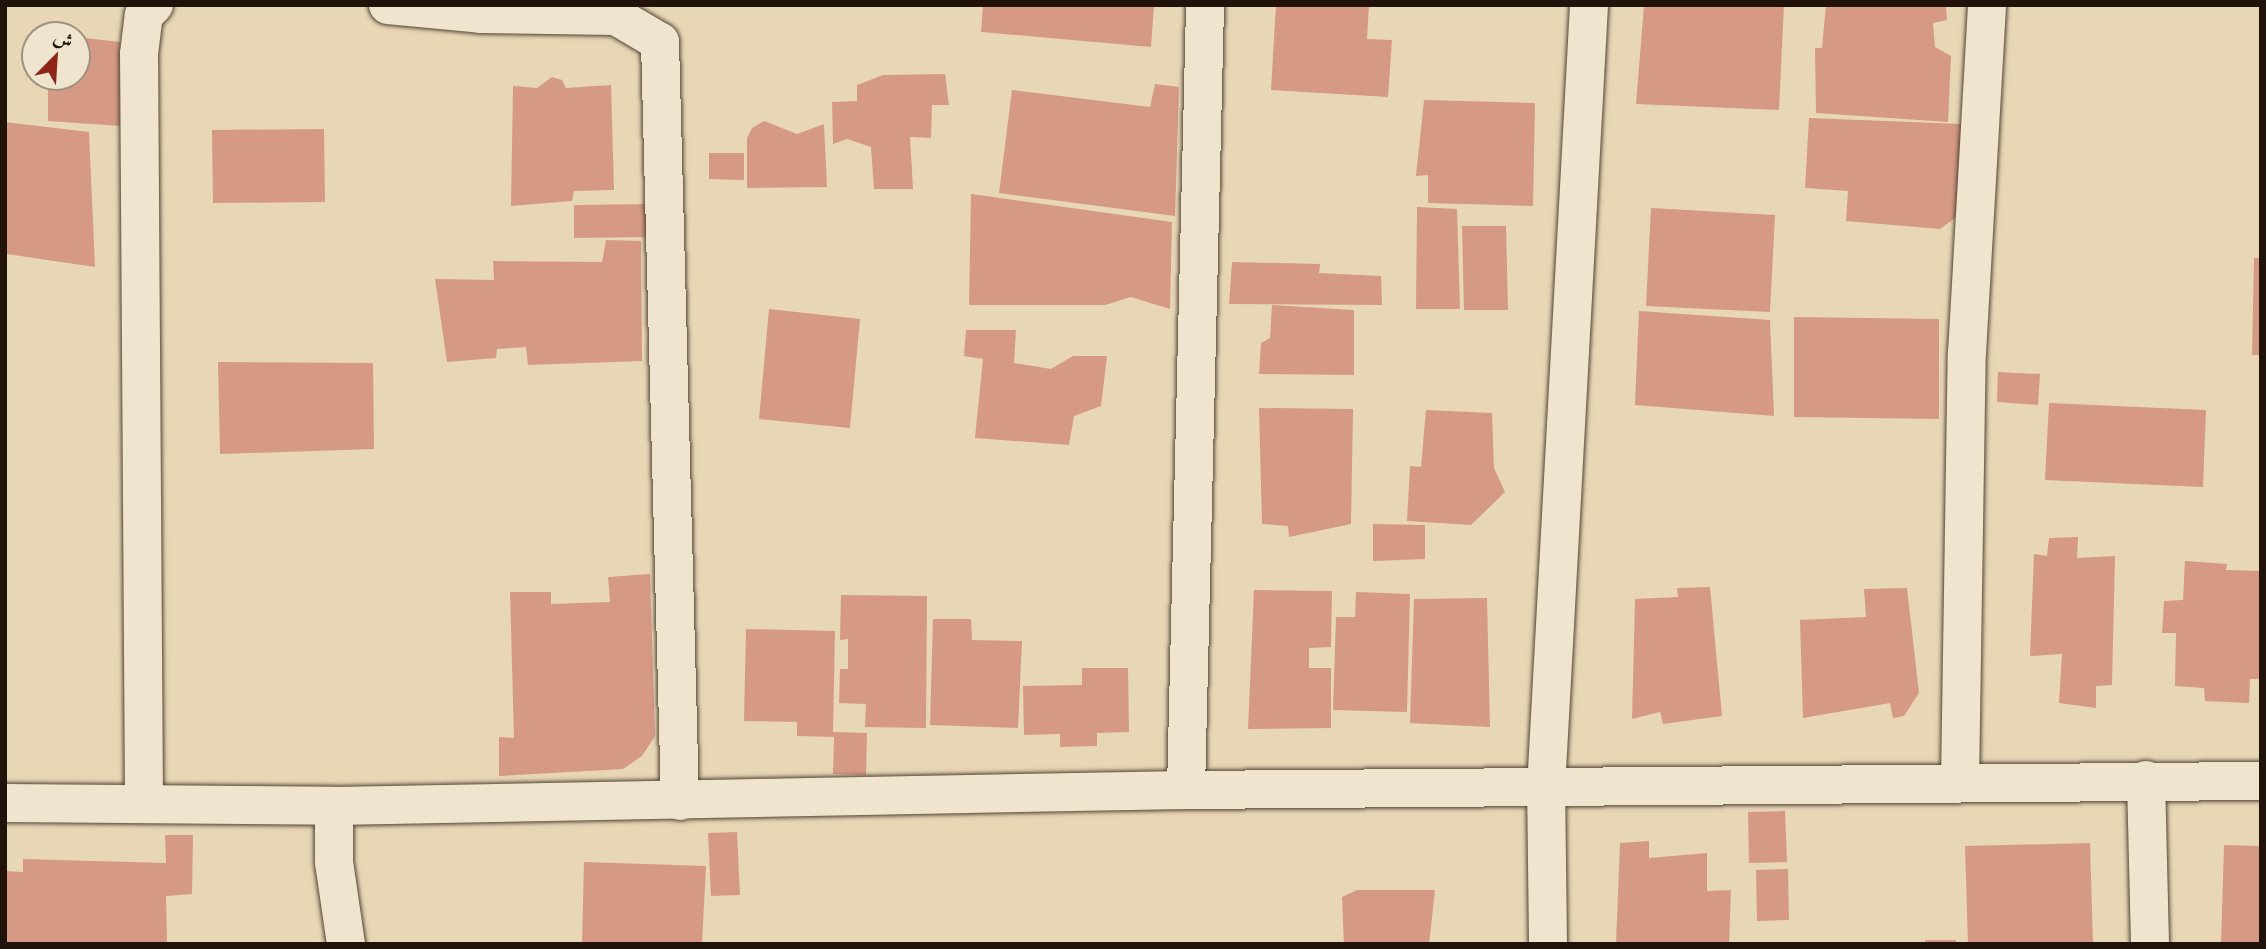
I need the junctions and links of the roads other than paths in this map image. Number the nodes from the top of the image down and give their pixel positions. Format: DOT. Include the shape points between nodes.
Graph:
graph roads {
  1 [pos="154,5"];
  2 [pos="388,5"];
  3 [pos="1205,5"];
  4 [pos="1589,5"];
  5 [pos="1987,5"];
  6 [pos="2147,780"];
  7 [pos="2261,781"];
  8 [pos="1959,782"];
  9 [pos="1546,789"];
  10 [pos="1186,790"];
  11 [pos="144,801"];
  12 [pos="680,801"];
  13 [pos="5,803"];
  14 [pos="334,806"];
  15 [pos="346,944"];
  16 [pos="1548,944"];
  17 [pos="2150,944"];
  1 -- 11 [label="street" via="144,15 139,54"];
  2 -- 12 [label="street" via="481,14 616,16 660,42"];
  3 -- 10 [label="street"];
  4 -- 9 [label="street"];
  5 -- 8 [label="street" via="1967,353"];
  6 -- 7 [label="street"];
  6 -- 8 [label="street"];
  6 -- 17 [label="street"];
  8 -- 9 [label="street"];
  9 -- 10 [label="street"];
  9 -- 16 [label="street"];
  10 -- 12 [label="street"];
  11 -- 13 [label="street"];
  11 -- 14 [label="street"];
  12 -- 14 [label="street"];
  14 -- 15 [label="street" via="334,862"];
}
